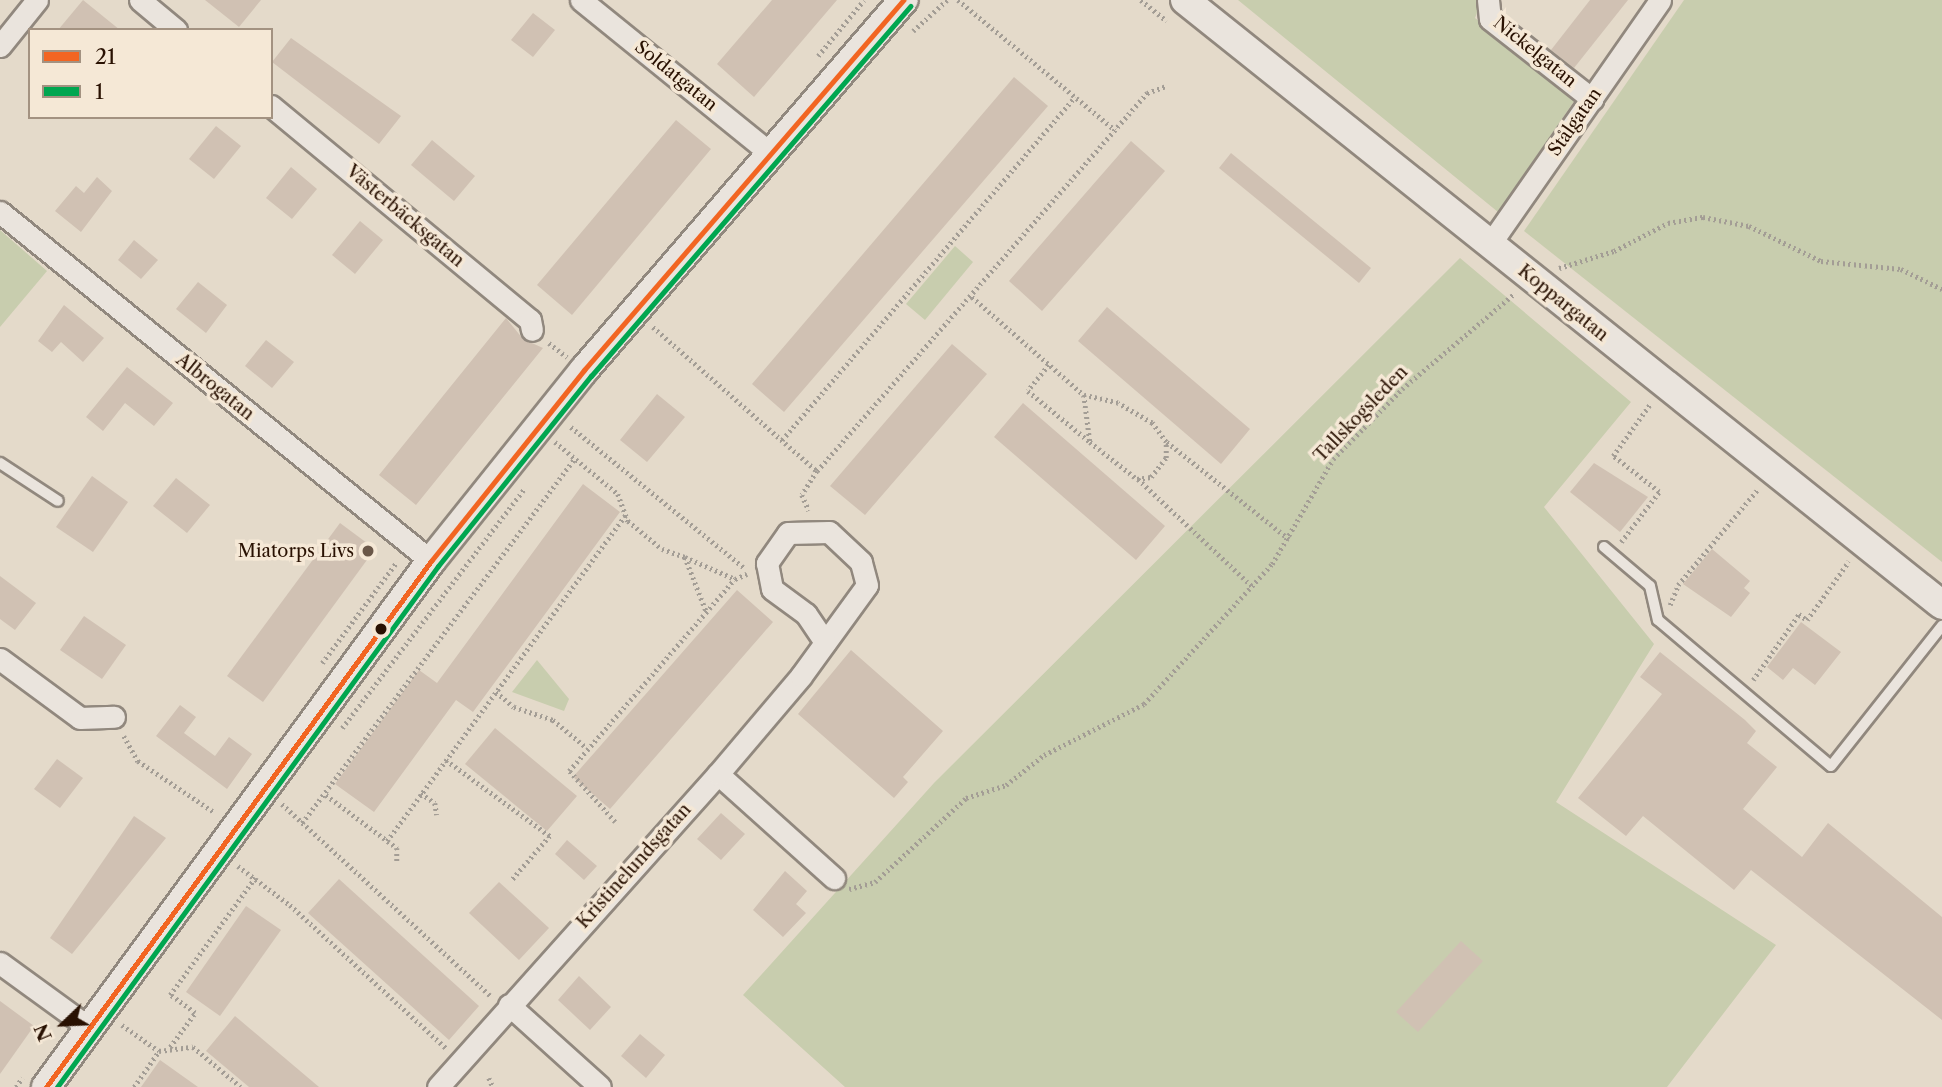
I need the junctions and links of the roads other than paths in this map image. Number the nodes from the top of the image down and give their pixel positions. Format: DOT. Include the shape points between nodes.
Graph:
graph roads {
  1 [pos="37,0"];
  2 [pos="140,0"];
  3 [pos="581,0"];
  4 [pos="904,0"];
  5 [pos="1185,0"];
  6 [pos="1488,0"];
  7 [pos="1660,0"];
  8 [pos="174,28"];
  9 [pos="0,46"];
  10 [pos="1592,99"];
  11 [pos="273,108"];
  12 [pos="770,153"];
  13 [pos="0,212"];
  14 [pos="1490,244"];
  15 [pos="532,330"];
  16 [pos="0,463"];
  17 [pos="58,501"];
  18 [pos="1608,550"];
  19 [pos="431,561"];
  20 [pos="1942,605"];
  21 [pos="1942,625"];
  22 [pos="825,642"];
  23 [pos="0,659"];
  24 [pos="114,717"];
  25 [pos="718,774"];
  26 [pos="834,878"];
  27 [pos="0,963"];
  28 [pos="507,1008"];
  29 [pos="88,1027"];
  30 [pos="46,1087"];
  31 [pos="438,1087"];
  32 [pos="600,1087"];
  1 -- 9 [label="street"];
  2 -- 8 [label="street"];
  3 -- 12 [label="street, Soldatgatan"];
  4 -- 12 [label="street"];
  5 -- 14 [label="street, Koppargatan"];
  6 -- 10 [label="street, Nickelgatan" via="1490,19"];
  7 -- 10 [label="street, Stålgatan"];
  10 -- 14 [label="street, Stålgatan"];
  11 -- 15 [label="street, Västerbäcksgatan" via="530,320"];
  12 -- 19 [label="street" via="584,370 548,440"];
  13 -- 19 [label="street, Albrogatan"];
  14 -- 20 [label="street, Koppargatan"];
  16 -- 17 [label="lane"];
  18 -- 21 [label="lane" via="1650,586 1658,620 1831,766"];
  19 -- 29 [label="street"];
  22 -- 22 [label="street, Kristinelundsgatan" via="806,614 772,589 767,563 788,533 816,528 861,562 867,585"];
  22 -- 25 [label="street, Kristinelundsgatan"];
  23 -- 24 [label="street" via="80,718"];
  25 -- 26 [label="street"];
  25 -- 28 [label="street, Kristinelundsgatan"];
  27 -- 29 [label="street"];
  28 -- 31 [label="street, Kristinelundsgatan"];
  28 -- 32 [label="street"];
  29 -- 30 [label="street"];
}
